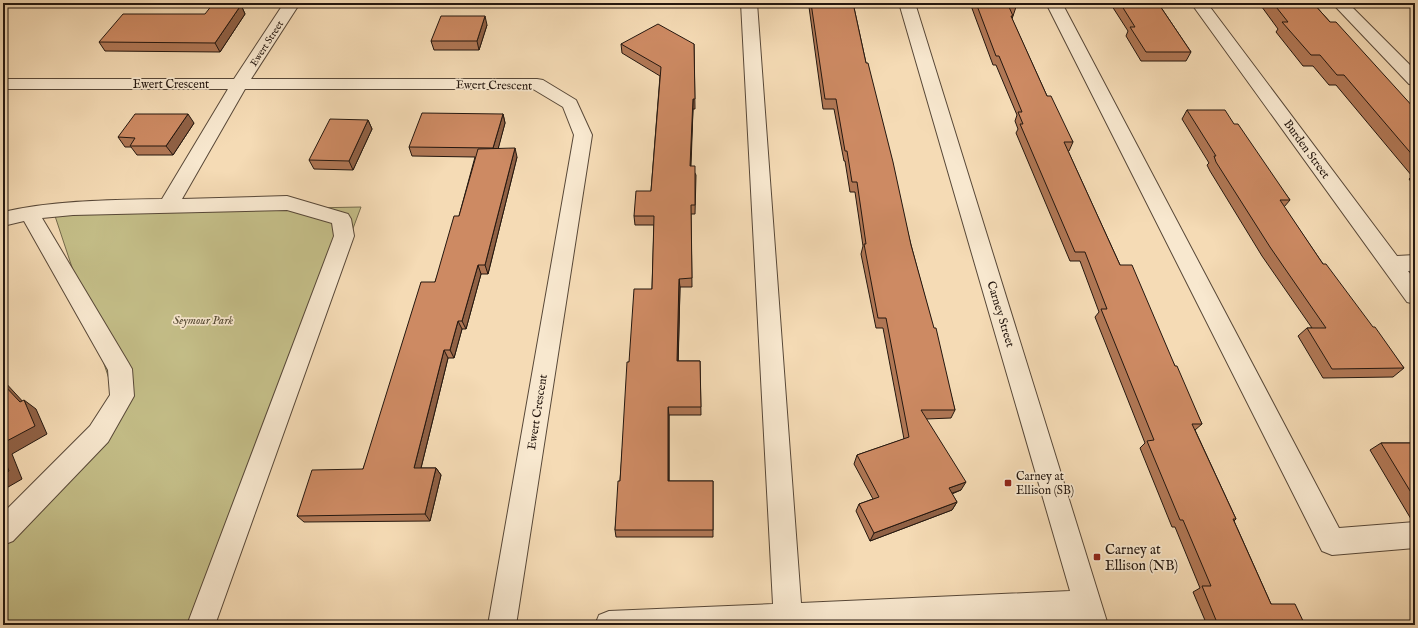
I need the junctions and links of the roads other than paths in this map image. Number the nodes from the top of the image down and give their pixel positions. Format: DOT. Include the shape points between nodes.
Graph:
graph roads {
  1 [pos="292,3"];
  2 [pos="749,3"];
  3 [pos="907,3"];
  4 [pos="1054,3"];
  5 [pos="1199,3"];
  6 [pos="1340,3"];
  7 [pos="1415,80"];
  8 [pos="3,84"];
  9 [pos="240,84"];
  10 [pos="168,206"];
  11 [pos="29,213"];
  12 [pos="3,219"];
  13 [pos="1415,263"];
  14 [pos="1392,264"];
  15 [pos="1415,296"];
  16 [pos="3,532"];
  17 [pos="1415,535"];
  18 [pos="1091,615"];
  19 [pos="788,618"];
  20 [pos="201,625"];
  21 [pos="502,625"];
  22 [pos="609,625"];
  1 -- 9 [label="street, Ewert Street"];
  2 -- 19 [label="street"];
  3 -- 18 [label="street, Carney Street"];
  4 -- 17 [label="street" via="1332,542"];
  5 -- 14 [label="street, Burden Street"];
  6 -- 7 [label="street"];
  8 -- 9 [label="street, Ewert Crescent"];
  9 -- 10 [label="street, Ewert Street"];
  9 -- 21 [label="street, Ewert Crescent" via="537,84 570,104 583,135"];
  10 -- 11 [label="street" via="73,208"];
  10 -- 20 [label="street" via="287,204 341,219 344,236"];
  11 -- 12 [label="street"];
  11 -- 16 [label="street" via="120,369 122,396 99,434"];
  13 -- 14 [label="street"];
  14 -- 15 [label="street, Burden Street"];
  18 -- 19 [label="street"];
  19 -- 22 [label="street"];
}
